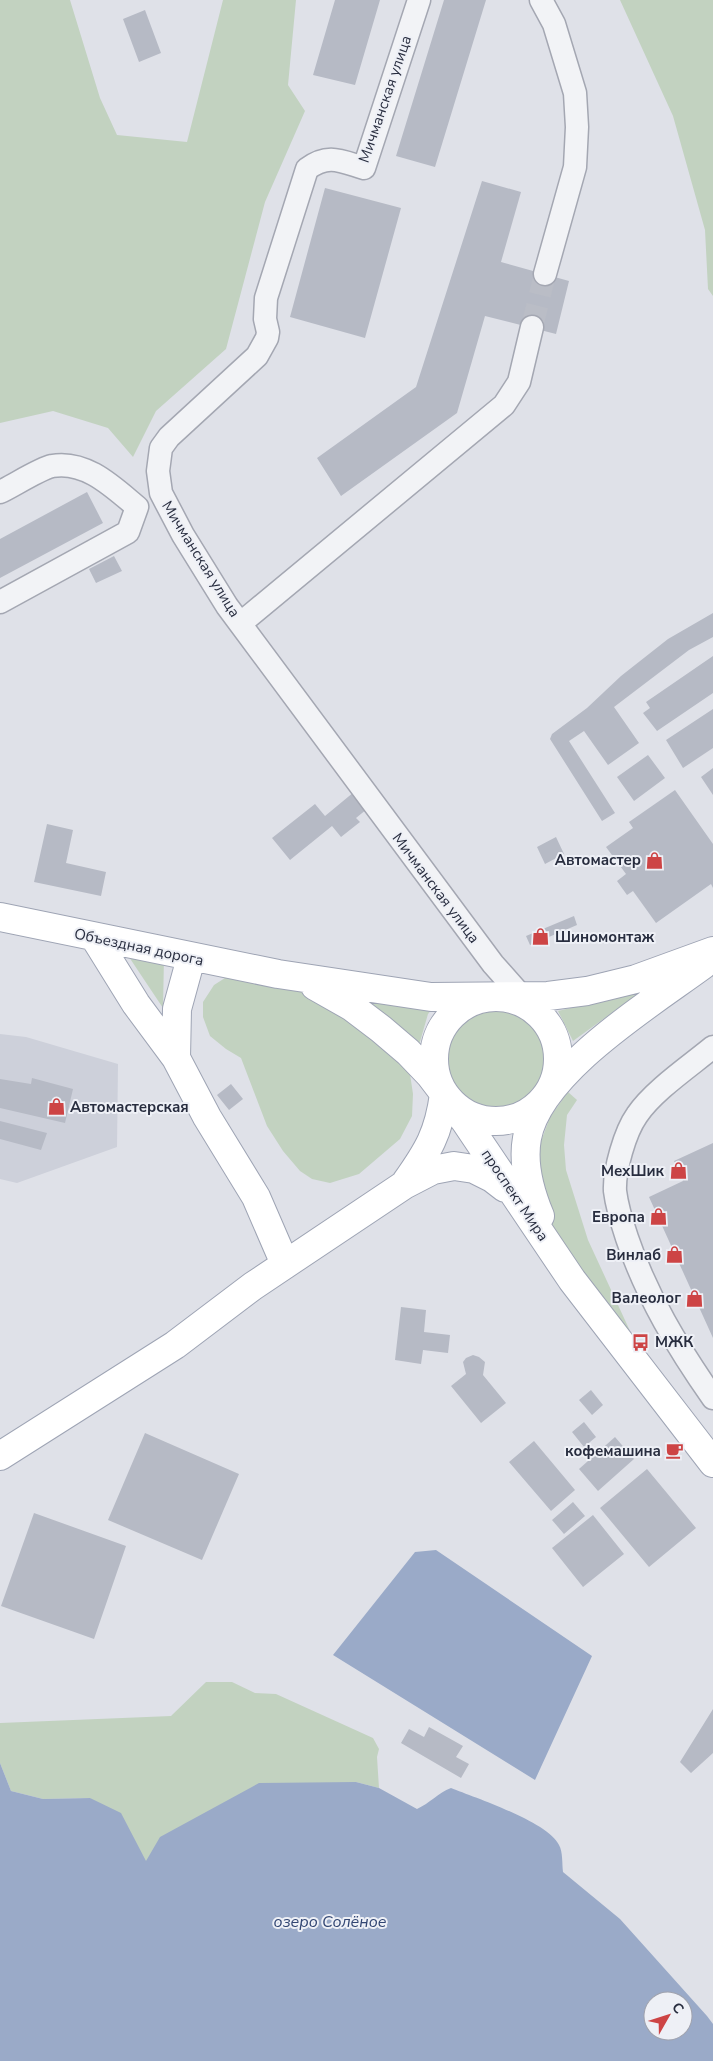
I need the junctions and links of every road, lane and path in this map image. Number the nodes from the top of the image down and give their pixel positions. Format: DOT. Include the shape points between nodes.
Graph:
graph roads {
  1 [pos="419,0"];
  2 [pos="541,0"];
  3 [pos="545,274"];
  4 [pos="532,327"];
  5 [pos="0,492"];
  6 [pos="0,602"];
  7 [pos="241,623"];
  8 [pos="0,917"];
  9 [pos="95,938"];
  10 [pos="713,951"];
  11 [pos="191,958"];
  12 [pos="713,958"];
  13 [pos="278,974"];
  14 [pos="492,997"];
  15 [pos="523,997"];
  16 [pos="540,1017"];
  17 [pos="713,1047"];
  18 [pos="176,1058"];
  19 [pos="444,1094"];
  20 [pos="542,1100"];
  21 [pos="404,1185"];
  22 [pos="514,1195"];
  23 [pos="285,1264"];
  24 [pos="572,1280"];
  25 [pos="713,1398"];
  26 [pos="0,1456"];
  27 [pos="713,1463"];
  1 -- 7 [label="street, Мичманская улица" via="364,168 332,158 318,161 307,169 266,298 268,332 257,356 161,448 158,471 161,493 183,535"];
  2 -- 3 [label="street" via="554,24 575,93 577,127 575,167"];
  4 -- 7 [label="street" via="519,382 504,405"];
  5 -- 6 [label="street" via="52,466 77,466 109,484 137,507 128,532"];
  7 -- 15 [label="street, Мичманская улица" via="493,964"];
  8 -- 9 [label="main road, Объездная дорога"];
  9 -- 11 [label="main road, Объездная дорога"];
  9 -- 18 [label="main road" via="136,1004"];
  10 -- 15 [label="main road" via="688,962 587,991"];
  11 -- 13 [label="main road, Объездная дорога"];
  11 -- 18 [label="main road" via="177,1009"];
  12 -- 20 [label="main road" via="595,1046"];
  13 -- 14 [label="main road" via="431,997"];
  13 -- 19 [label="main road, проспект Мира" via="318,986 352,1007 408,1052"];
  14 -- 15 [label="main road"];
  14 -- 16 [label="main road" via="516,1001"];
  14 -- 19 [label="main road" via="467,1004 440,1031 435,1043 434,1071"];
  15 -- 16 [label="street, Мичманская улица"];
  16 -- 20 [label="main road" via="550,1029 558,1057 554,1080"];
  17 -- 25 [label="street" via="637,1114 621,1152 615,1189 620,1218 652,1299 679,1348"];
  18 -- 23 [label="main road" via="206,1117 256,1197"];
  19 -- 20 [label="main road" via="471,1116 496,1121 520,1117"];
  19 -- 21 [label="main road" via="439,1126 433,1140"];
  19 -- 22 [label="main road, проспект Мира"];
  20 -- 24 [label="main road" via="526,1140 528,1180 544,1229"];
  21 -- 22 [label="main road" via="433,1170 454,1166 474,1169"];
  21 -- 23 [label="main road"];
  22 -- 24 [label="main road, проспект Мира"];
  23 -- 26 [label="main road" via="175,1345"];
  24 -- 27 [label="main road, проспект Мира"];
}
